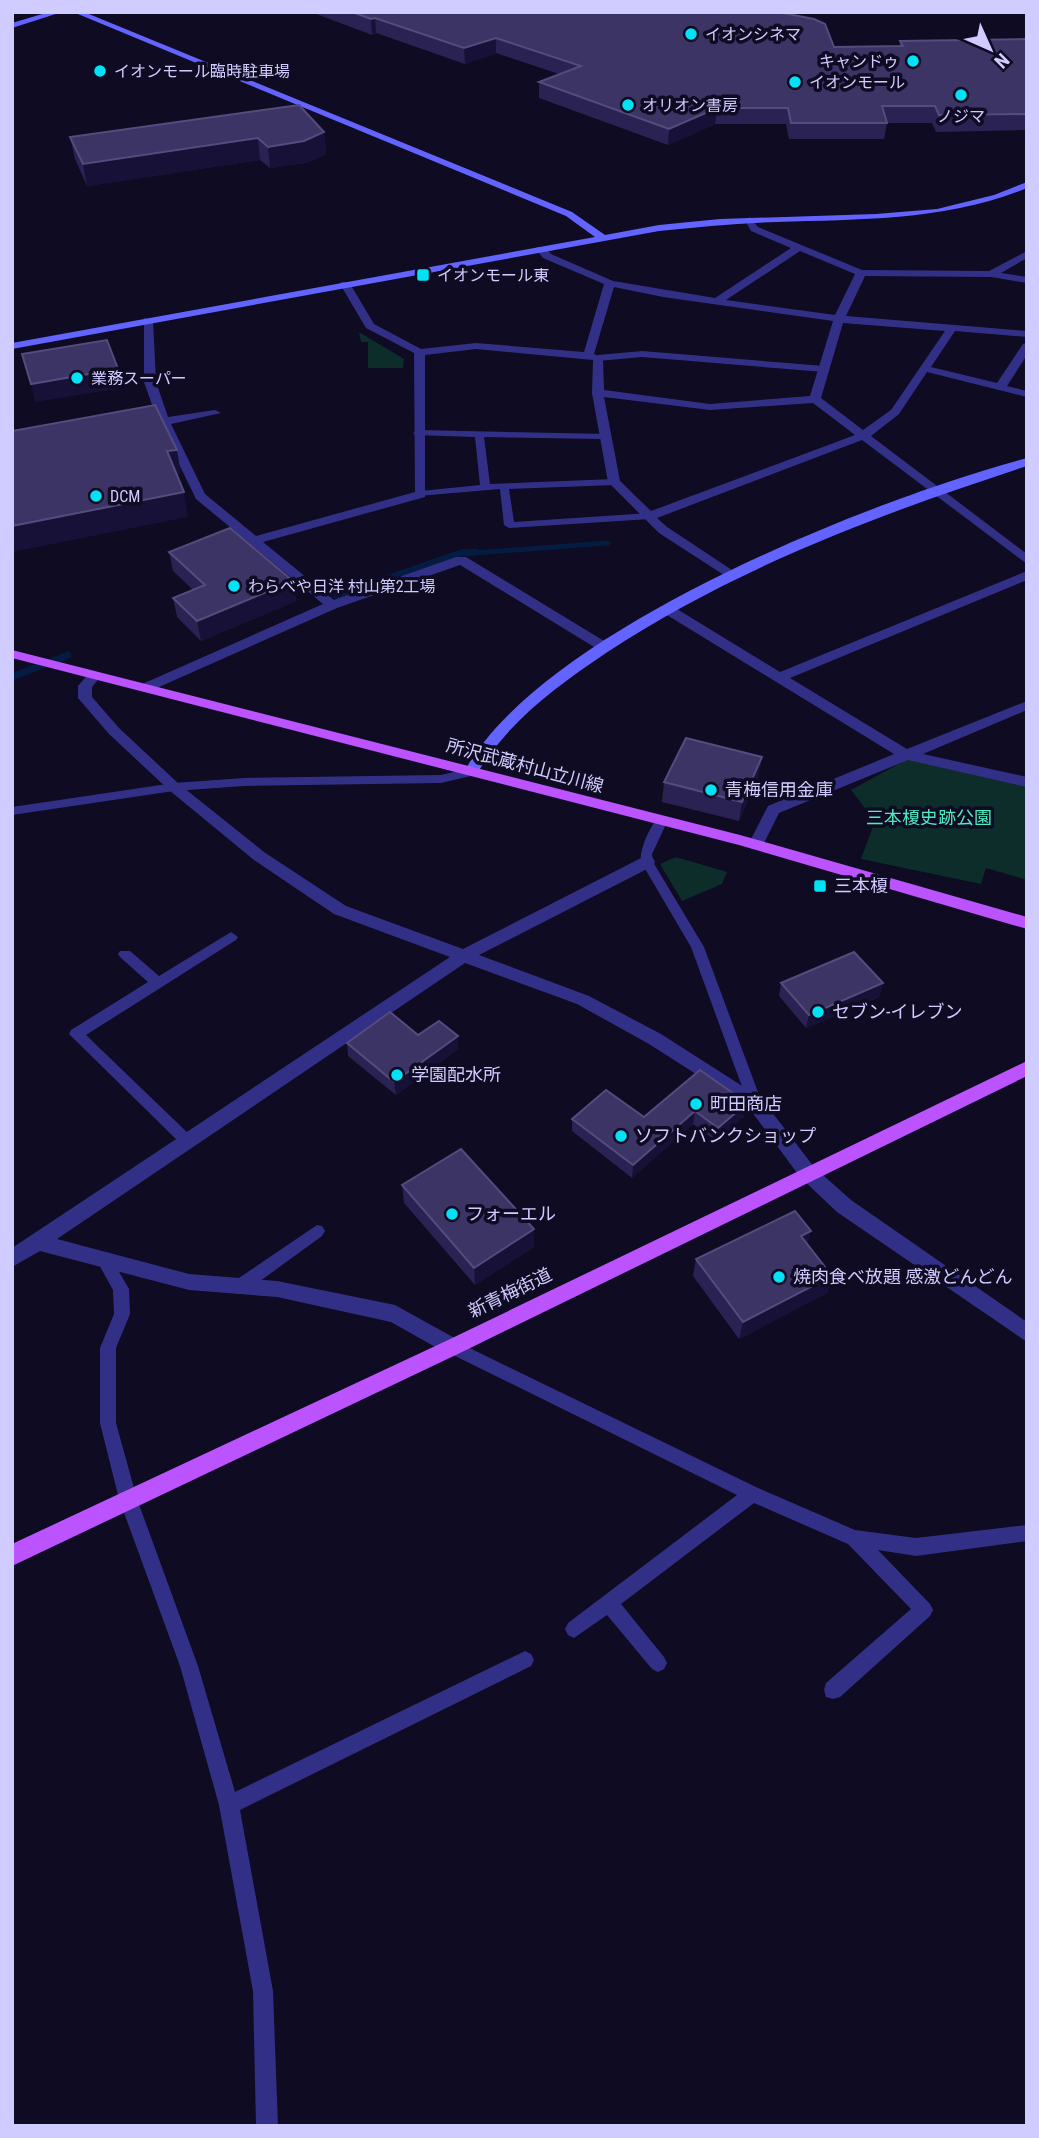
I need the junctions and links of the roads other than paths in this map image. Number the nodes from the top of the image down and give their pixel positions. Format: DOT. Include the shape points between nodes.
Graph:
graph roads {
  1 [pos="58,12"];
  2 [pos="77,12"];
  3 [pos="12,26"];
  4 [pos="1027,185"];
  5 [pos="750,220"];
  6 [pos="603,238"];
  7 [pos="798,248"];
  8 [pos="541,249"];
  9 [pos="1027,254"];
  10 [pos="861,273"];
  11 [pos="991,274"];
  12 [pos="1027,280"];
  13 [pos="610,283"];
  14 [pos="345,285"];
  15 [pos="716,302"];
  16 [pos="839,319"];
  17 [pos="148,320"];
  18 [pos="951,329"];
  19 [pos="1027,334"];
  20 [pos="12,346"];
  21 [pos="1027,346"];
  22 [pos="419,352"];
  23 [pos="593,357"];
  24 [pos="824,369"];
  25 [pos="927,369"];
  26 [pos="1000,388"];
  27 [pos="598,393"];
  28 [pos="1027,394"];
  29 [pos="815,399"];
  30 [pos="215,413"];
  31 [pos="164,422"];
  32 [pos="139,425"];
  33 [pos="418,433"];
  34 [pos="479,434"];
  35 [pos="604,436"];
  36 [pos="863,436"];
  37 [pos="1027,462"];
  38 [pos="614,482"];
  39 [pos="503,486"];
  40 [pos="485,487"];
  41 [pos="936,491"];
  42 [pos="421,494"];
  43 [pos="650,516"];
  44 [pos="255,540"];
  45 [pos="1027,560"];
  46 [pos="732,574"];
  47 [pos="1027,575"];
  48 [pos="332,605"];
  49 [pos="667,609"];
  50 [pos="604,647"];
  51 [pos="12,653"];
  52 [pos="94,676"];
  53 [pos="780,677"];
  54 [pos="145,688"];
  55 [pos="1027,705"];
  56 [pos="904,754"];
  57 [pos="471,772"];
  58 [pos="1027,782"];
  59 [pos="174,787"];
  60 [pos="12,811"];
  61 [pos="662,820"];
  62 [pos="756,845"];
  63 [pos="647,862"];
  64 [pos="1027,923"];
  65 [pos="231,937"];
  66 [pos="125,954"];
  67 [pos="462,957"];
  68 [pos="158,983"];
  69 [pos="1027,1068"];
  70 [pos="755,1103"];
  71 [pos="187,1141"];
  72 [pos="807,1172"];
  73 [pos="317,1231"];
  74 [pos="37,1242"];
  75 [pos="12,1259"];
  76 [pos="105,1261"];
  77 [pos="239,1287"];
  78 [pos="1027,1333"];
  79 [pos="453,1347"];
  80 [pos="752,1494"];
  81 [pos="128,1499"];
  82 [pos="1027,1533"];
  83 [pos="854,1538"];
  84 [pos="12,1555"];
  85 [pos="608,1601"];
  86 [pos="574,1629"];
  87 [pos="525,1660"];
  88 [pos="658,1663"];
  89 [pos="833,1690"];
  90 [pos="229,1805"];
  91 [pos="267,2126"];
  1 -- 3 [label="street"];
  2 -- 6 [label="street" via="569,214"];
  4 -- 5 [label="street" via="968,208 930,215"];
  5 -- 6 [label="street"];
  5 -- 7 [label="street" via="754,229"];
  6 -- 8 [label="street"];
  7 -- 10 [label="street"];
  7 -- 15 [label="street"];
  8 -- 13 [label="street" via="547,256"];
  8 -- 14 [label="street"];
  9 -- 11 [label="street"];
  10 -- 11 [label="street"];
  10 -- 16 [label="street"];
  11 -- 12 [label="street"];
  13 -- 15 [label="street"];
  13 -- 23 [label="street"];
  14 -- 17 [label="street"];
  14 -- 22 [label="street" via="370,326"];
  15 -- 16 [label="street"];
  16 -- 18 [label="street"];
  16 -- 24 [label="street"];
  17 -- 20 [label="street"];
  17 -- 31 [label="street" via="150,382"];
  18 -- 19 [label="street"];
  18 -- 25 [label="street"];
  21 -- 26 [label="street"];
  22 -- 23 [label="street" via="515,345"];
  22 -- 33 [label="street"];
  23 -- 24 [label="lane" via="642,354"];
  23 -- 27 [label="street"];
  24 -- 29 [label="street"];
  25 -- 26 [label="street"];
  25 -- 36 [label="street" via="895,412"];
  26 -- 28 [label="street"];
  27 -- 29 [label="street" via="710,407"];
  27 -- 35 [label="street"];
  29 -- 36 [label="street"];
  30 -- 31 [label="street"];
  31 -- 32 [label="street"];
  31 -- 44 [label="street" via="200,496"];
  33 -- 34 [label="lane"];
  33 -- 42 [label="street"];
  34 -- 35 [label="lane"];
  34 -- 40 [label="lane"];
  35 -- 38 [label="street"];
  36 -- 41 [label="street"];
  36 -- 43 [label="street"];
  37 -- 41 [label="street"];
  38 -- 39 [label="lane"];
  38 -- 43 [label="street"];
  39 -- 40 [label="lane"];
  39 -- 43 [label="lane" via="509,525"];
  40 -- 42 [label="lane"];
  41 -- 45 [label="street"];
  41 -- 46 [label="street" via="821,533"];
  42 -- 44 [label="street"];
  43 -- 46 [label="street" via="686,547"];
  44 -- 48 [label="street"];
  46 -- 49 [label="street"];
  47 -- 53 [label="street"];
  48 -- 50 [label="street" via="461,560"];
  48 -- 54 [label="street"];
  49 -- 50 [label="street"];
  49 -- 53 [label="street"];
  50 -- 57 [label="street" via="502,727 482,748"];
  51 -- 52 [label="main road, 所沢武蔵村山立川線"];
  52 -- 54 [label="main road, 所沢武蔵村山立川線"];
  52 -- 59 [label="street" via="85,686 85,698"];
  53 -- 56 [label="street"];
  54 -- 57 [label="main road, 所沢武蔵村山立川線"];
  55 -- 56 [label="street"];
  56 -- 58 [label="street"];
  56 -- 62 [label="street" via="773,810"];
  57 -- 59 [label="lane" via="441,779"];
  57 -- 61 [label="main road, 所沢武蔵村山立川線"];
  59 -- 60 [label="lane"];
  59 -- 67 [label="street" via="259,856 340,910"];
  61 -- 62 [label="main road, 所沢武蔵村山立川線"];
  61 -- 63 [label="lane" via="646,853"];
  62 -- 64 [label="main road, 所沢武蔵村山立川線"];
  63 -- 67 [label="street"];
  63 -- 70 [label="lane" via="696,947"];
  65 -- 68 [label="lane"];
  66 -- 68 [label="lane"];
  67 -- 70 [label="street" via="583,1000 655,1039"];
  67 -- 71 [label="street"];
  68 -- 71 [label="lane" via="76,1034"];
  69 -- 72 [label="main road, 新青梅街道"];
  70 -- 72 [label="street"];
  71 -- 74 [label="street"];
  72 -- 78 [label="street" via="844,1206"];
  72 -- 79 [label="main road, 新青梅街道"];
  73 -- 77 [label="lane"];
  74 -- 75 [label="street"];
  74 -- 76 [label="street"];
  76 -- 77 [label="street" via="190,1282"];
  76 -- 81 [label="lane" via="121,1289 122,1314 108,1348 108,1423"];
  77 -- 79 [label="street" via="277,1289 395,1314"];
  79 -- 80 [label="lane"];
  79 -- 81 [label="main road, 新青梅街道"];
  80 -- 83 [label="lane"];
  80 -- 85 [label="lane"];
  81 -- 84 [label="main road, 新青梅街道"];
  81 -- 90 [label="lane" via="189,1666"];
  82 -- 83 [label="lane" via="916,1547"];
  83 -- 89 [label="lane" via="923,1610"];
  85 -- 86 [label="lane"];
  85 -- 88 [label="lane"];
  87 -- 90 [label="lane"];
  90 -- 91 [label="lane" via="263,1991"];
}
